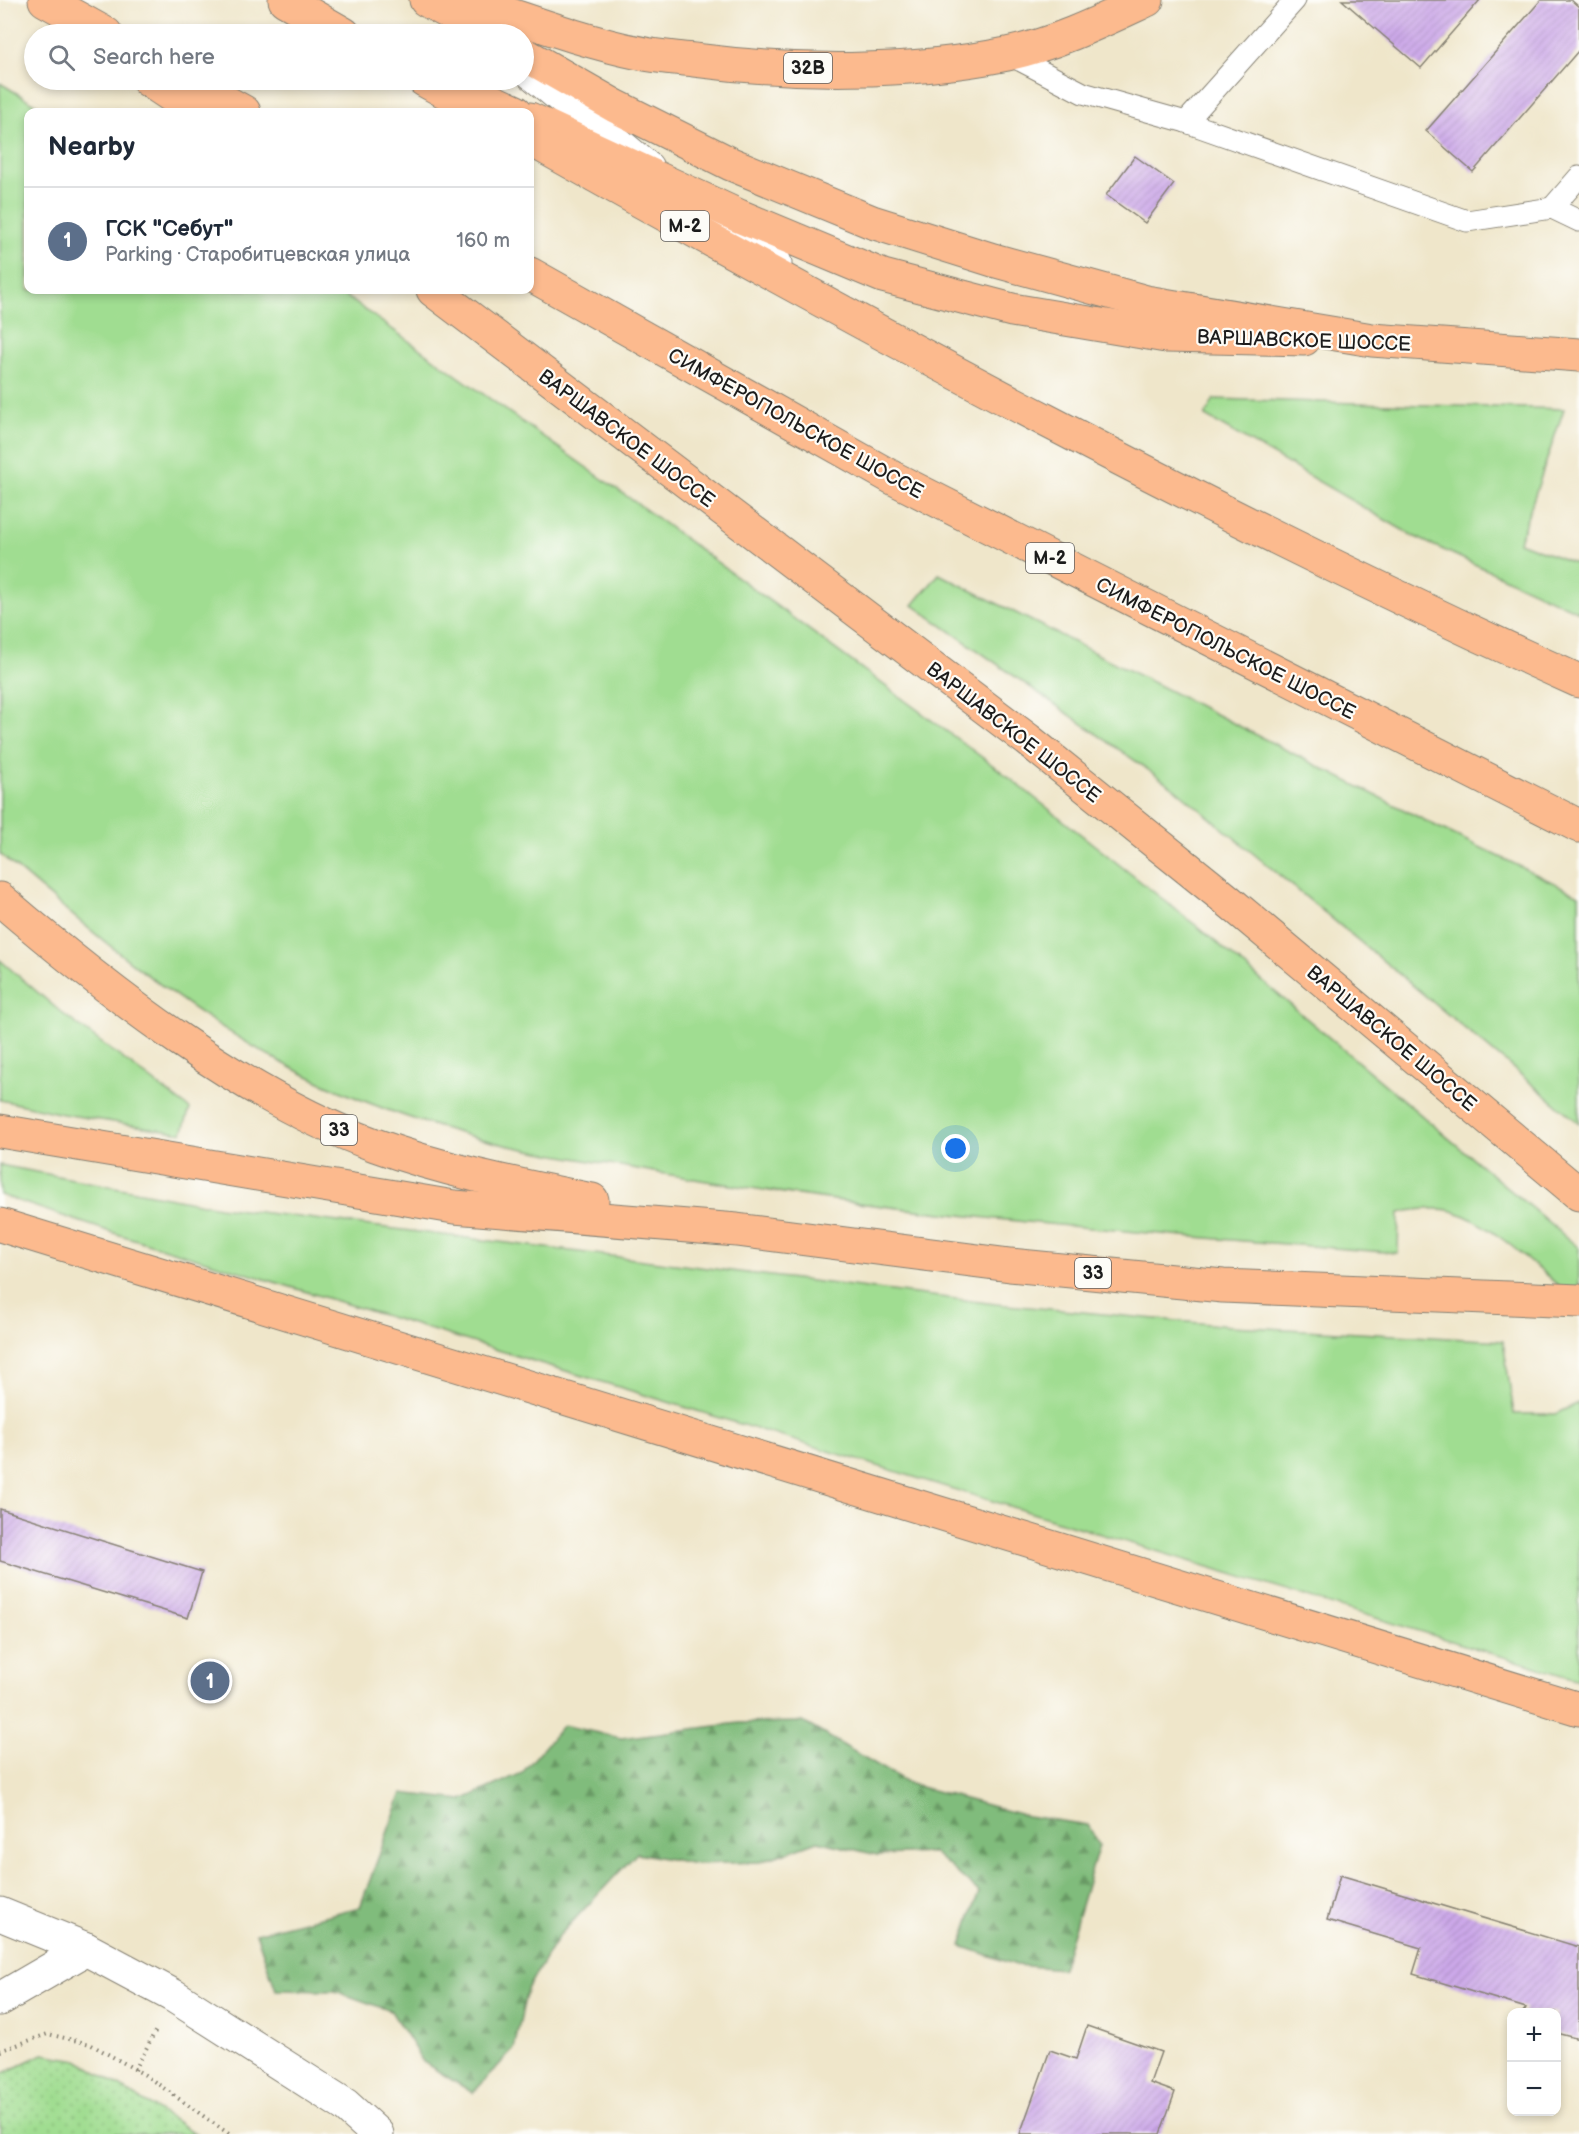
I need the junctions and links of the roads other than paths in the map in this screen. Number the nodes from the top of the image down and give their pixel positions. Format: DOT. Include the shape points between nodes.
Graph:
graph roads {
  1 [pos="33,0"];
  2 [pos="45,0"];
  3 [pos="426,0"];
  4 [pos="466,0"];
  5 [pos="1147,0"];
  6 [pos="1295,0"];
  7 [pos="298,8"];
  8 [pos="68,24"];
  9 [pos="88,24"];
  10 [pos="326,24"];
  11 [pos="330,24"];
  12 [pos="469,24"];
  13 [pos="1008,54"];
  14 [pos="534,60"];
  15 [pos="534,74"];
  16 [pos="163,90"];
  17 [pos="204,90"];
  18 [pos="442,90"];
  19 [pos="468,90"];
  20 [pos="190,108"];
  21 [pos="237,108"];
  22 [pos="475,108"];
  23 [pos="507,108"];
  24 [pos="534,121"];
  25 [pos="1186,122"];
  26 [pos="534,141"];
  27 [pos="1579,177"];
  28 [pos="665,183"];
  29 [pos="1552,208"];
  30 [pos="1579,221"];
  31 [pos="534,276"];
  32 [pos="439,294"];
  33 [pos="842,312"];
  34 [pos="1372,340"];
  35 [pos="1579,355"];
  36 [pos="1579,681"];
  37 [pos="1579,826"];
  38 [pos="0,899"];
  39 [pos="0,1131"];
  40 [pos="1579,1194"];
  41 [pos="0,1225"];
  42 [pos="737,1230"];
  43 [pos="1579,1301"];
  44 [pos="1579,1709"];
  45 [pos="0,1914"];
  46 [pos="86,1949"];
  47 [pos="0,1999"];
  48 [pos="377,2134"];
  1 -- 8 [label="main road"];
  2 -- 9 [label="main road"];
  3 -- 12 [label="main road"];
  4 -- 13 [label="main road, 32B" via="641,54 737,66 840,69 937,64"];
  5 -- 13 [label="main road, 32B" via="1094,25"];
  6 -- 25 [label="lane"];
  7 -- 10 [label="main road"];
  7 -- 11 [label="main road"];
  13 -- 25 [label="lane" via="1083,93"];
  14 -- 34 [label="main road" via="615,106 731,164 872,222 1146,302"];
  15 -- 28 [label="street"];
  16 -- 20 [label="main road"];
  17 -- 21 [label="main road"];
  18 -- 22 [label="main road"];
  19 -- 23 [label="main road"];
  24 -- 28 [label="main road, ВАРШАВСКОЕ ШОССЕ"];
  25 -- 29 [label="lane" via="1467,221"];
  26 -- 33 [label="main road, М-2"];
  27 -- 29 [label="lane"];
  28 -- 33 [label="street"];
  28 -- 34 [label="main road, ВАРШАВСКОЕ ШОССЕ" via="883,276 1012,310 1166,336"];
  29 -- 30 [label="lane"];
  31 -- 37 [label="main road, СИМФЕРОПОЛЬСКОЕ ШОССЕ / М-2" via="893,478"];
  32 -- 40 [label="main road, ВАРШАВСКОЕ ШОССЕ" via="1028,740 1226,899"];
  33 -- 36 [label="main road, М-2" via="1223,511"];
  34 -- 35 [label="main road, ВАРШАВСКОЕ ШОССЕ"];
  38 -- 42 [label="main road, 33" via="61,952 150,1017 230,1072 298,1112 374,1145 465,1174"];
  39 -- 42 [label="main road, 33" via="454,1207"];
  41 -- 44 [label="main road"];
  42 -- 43 [label="main road, 33" via="1010,1265 1223,1286"];
  45 -- 46 [label="street"];
  46 -- 47 [label="street"];
  46 -- 48 [label="street" via="174,1996 258,2048 345,2105"];
}
